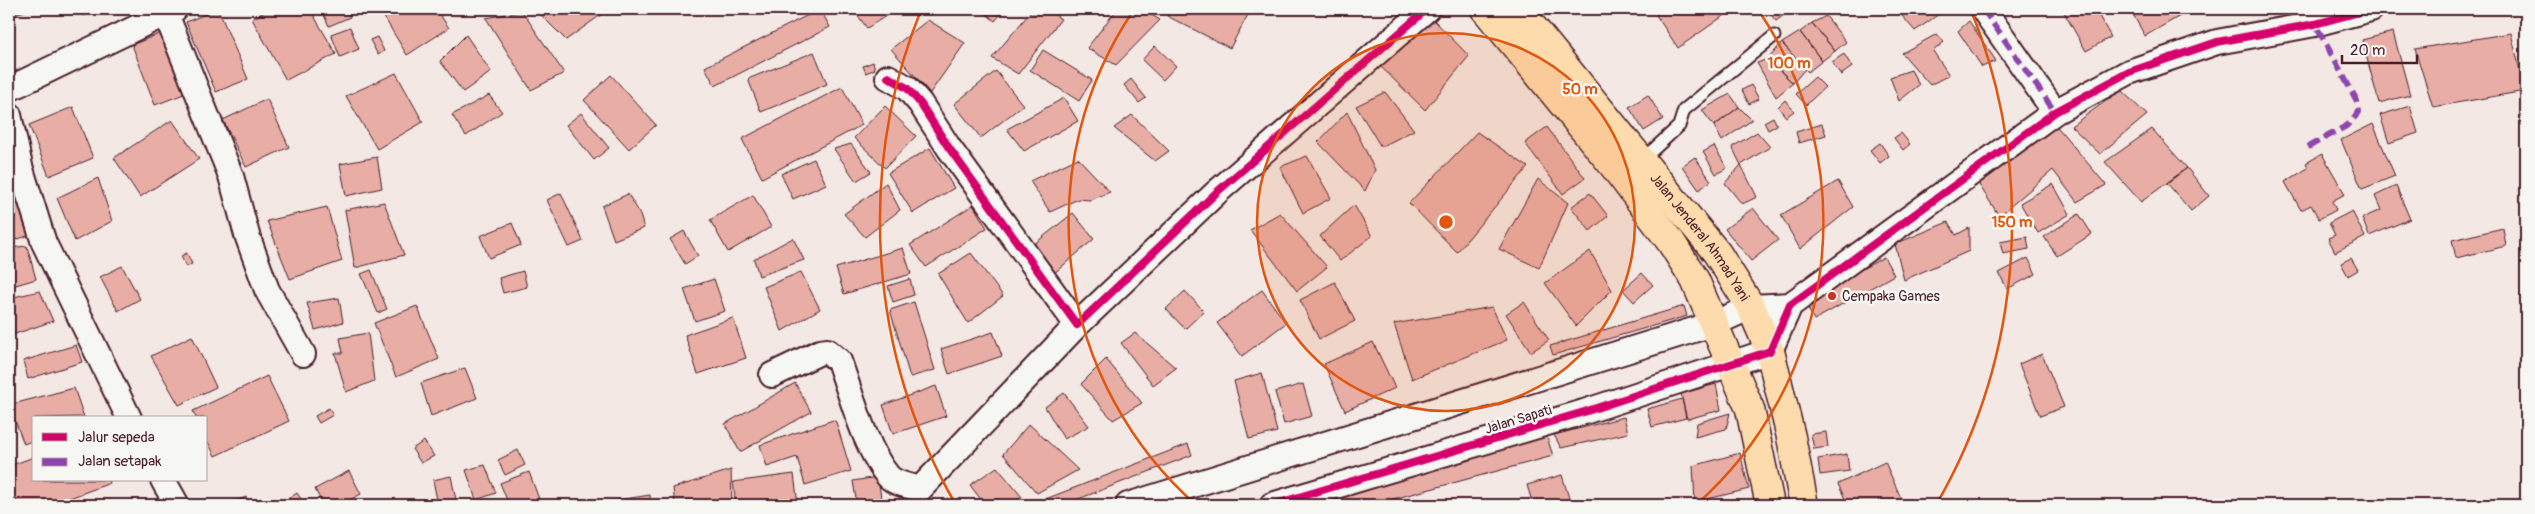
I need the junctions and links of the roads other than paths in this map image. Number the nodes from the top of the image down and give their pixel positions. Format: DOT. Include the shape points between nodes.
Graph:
graph roads {
  1 [pos="1427,9"];
  2 [pos="1485,9"];
  3 [pos="1518,9"];
  4 [pos="1983,9"];
  5 [pos="2370,9"];
  6 [pos="170,11"];
  7 [pos="1774,36"];
  8 [pos="888,77"];
  9 [pos="9,89"];
  10 [pos="2055,112"];
  11 [pos="9,116"];
  12 [pos="1640,161"];
  13 [pos="1790,306"];
  14 [pos="1752,307"];
  15 [pos="1713,324"];
  16 [pos="1077,325"];
  17 [pos="1770,350"];
  18 [pos="303,354"];
  19 [pos="1730,365"];
  20 [pos="772,374"];
  21 [pos="128,416"];
  22 [pos="164,482"];
  23 [pos="920,497"];
  24 [pos="177,505"];
  25 [pos="1128,505"];
  26 [pos="1272,505"];
  27 [pos="1770,505"];
  28 [pos="1804,505"];
  1 -- 16 [label="street" via="1216,192"];
  2 -- 15 [label="highway, Jalan Jenderal Ahmad Yani" via="1613,165 1670,242 1696,280"];
  3 -- 12 [label="highway, Jalan Jenderal Ahmad Yani"];
  4 -- 10 [label="street"];
  5 -- 10 [label="street" via="2315,24 2217,42 2158,61 2129,72"];
  6 -- 9 [label="street"];
  6 -- 18 [label="street" via="231,176 247,236 267,290"];
  7 -- 12 [label="lane" via="1684,110 1679,126"];
  8 -- 16 [label="street" via="907,88 920,103"];
  10 -- 13 [label="street"];
  11 -- 21 [label="street" via="20,166 44,243"];
  12 -- 14 [label="highway, Jalan Jenderal Ahmad Yani" via="1717,252"];
  13 -- 14 [label="street"];
  13 -- 17 [label="street"];
  14 -- 15 [label="street"];
  14 -- 17 [label="highway, Jalan Jenderal Ahmad Yani"];
  15 -- 19 [label="highway, Jalan Jenderal Ahmad Yani"];
  15 -- 25 [label="street"];
  16 -- 23 [label="street"];
  17 -- 19 [label="street, Jalan Sapati"];
  17 -- 28 [label="highway, Jalan Jenderal Ahmad Yani"];
  19 -- 26 [label="street, Jalan Sapati"];
  19 -- 27 [label="highway, Jalan Jenderal Ahmad Yani" via="1750,409"];
  20 -- 23 [label="street" via="820,352 827,352 839,361 872,447 889,477"];
  22 -- 24 [label="street"];
}
